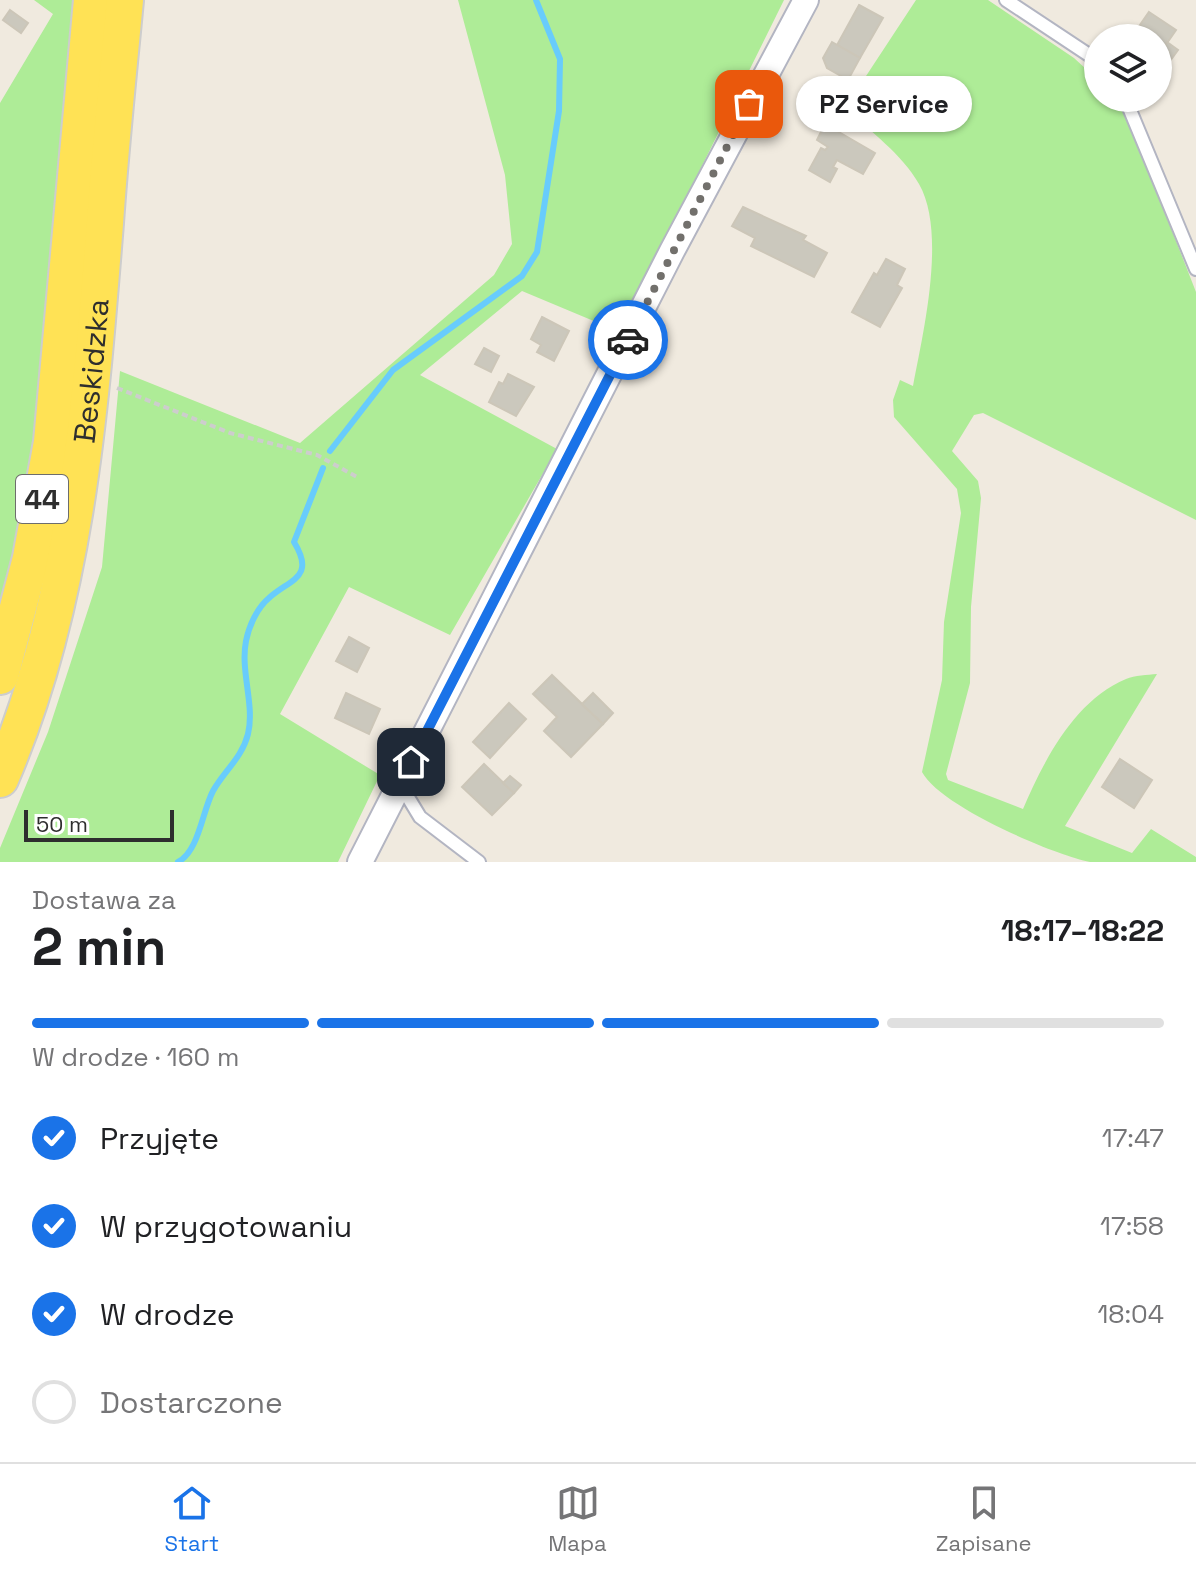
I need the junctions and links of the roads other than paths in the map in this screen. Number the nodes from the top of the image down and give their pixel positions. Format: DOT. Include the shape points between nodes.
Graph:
graph roads {
  1 [pos="92,0"];
  2 [pos="125,0"];
  3 [pos="806,0"];
  4 [pos="1006,0"];
  5 [pos="1084,52"];
  6 [pos="1131,112"];
  7 [pos="1196,269"];
  8 [pos="0,676"];
  9 [pos="0,779"];
  10 [pos="400,784"];
  11 [pos="360,862"];
  12 [pos="479,862"];
  1 -- 8 [label="main road, Beskidzka / 44" via="52,442 31,558"];
  2 -- 9 [label="main road, Beskidzka / 44" via="75,520 52,627"];
  3 -- 10 [label="street"];
  4 -- 5 [label="lane"];
  6 -- 7 [label="lane"];
  10 -- 11 [label="street"];
  10 -- 12 [label="lane" via="420,817"];
}
